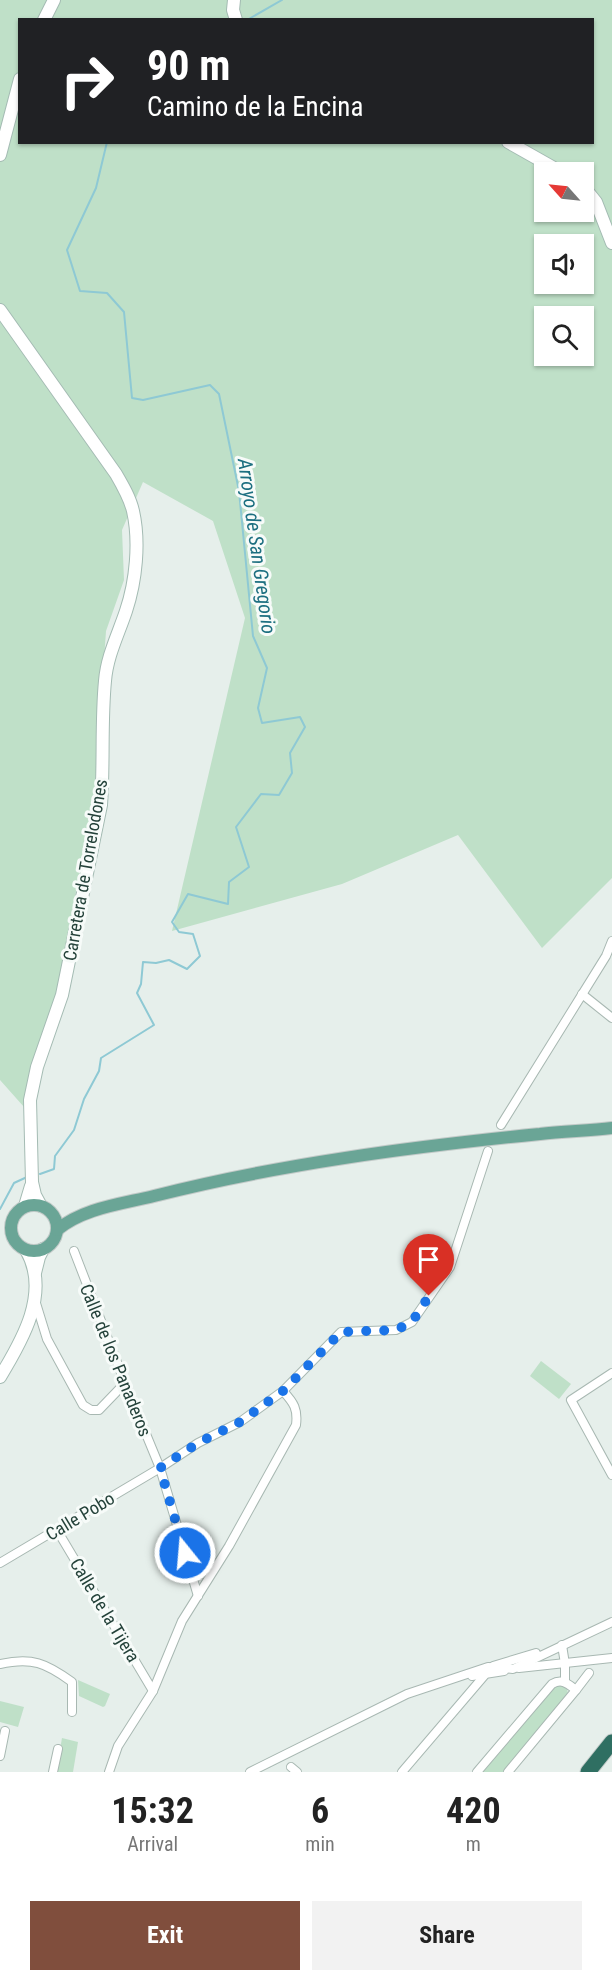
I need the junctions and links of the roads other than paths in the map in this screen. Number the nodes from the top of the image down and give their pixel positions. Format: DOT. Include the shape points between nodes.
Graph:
graph roads {
  1 [pos="54,0"];
  2 [pos="233,3"];
  3 [pos="45,18"];
  4 [pos="236,18"];
  5 [pos="18,87"];
  6 [pos="512,144"];
  7 [pos="0,156"];
  8 [pos="543,162"];
  9 [pos="594,199"];
  10 [pos="612,243"];
  11 [pos="0,310"];
  12 [pos="612,941"];
  13 [pos="582,994"];
  14 [pos="612,1018"];
  15 [pos="501,1125"];
  16 [pos="612,1128"];
  17 [pos="488,1151"];
  18 [pos="32,1182"];
  19 [pos="25,1206"];
  20 [pos="40,1206"];
  21 [pos="53,1215"];
  22 [pos="82,1215"];
  23 [pos="10,1227"];
  24 [pos="57,1230"];
  25 [pos="0,1235"];
  26 [pos="0,1240"];
  27 [pos="15,1242"];
  28 [pos="43,1249"];
  29 [pos="26,1250"];
  30 [pos="74,1251"];
  31 [pos="34,1274"];
  32 [pos="34,1295"];
  33 [pos="612,1373"];
  34 [pos="0,1377"];
  35 [pos="124,1383"];
  36 [pos="283,1391"];
  37 [pos="160,1468"];
  38 [pos="612,1475"];
  39 [pos="57,1530"];
  40 [pos="0,1563"];
  41 [pos="198,1596"];
  42 [pos="612,1622"];
  43 [pos="573,1640"];
  44 [pos="562,1645"];
  45 [pos="612,1658"];
  46 [pos="576,1662"];
  47 [pos="565,1664"];
  48 [pos="0,1665"];
  49 [pos="513,1669"];
  50 [pos="486,1672"];
  51 [pos="589,1673"];
  52 [pos="565,1682"];
  53 [pos="576,1690"];
  54 [pos="153,1691"];
  55 [pos="72,1712"];
  56 [pos="5,1731"];
  57 [pos="612,1742"];
  58 [pos="58,1749"];
  59 [pos="612,1751"];
  60 [pos="0,1756"];
  61 [pos="53,1772"];
  62 [pos="109,1772"];
  63 [pos="250,1772"];
  64 [pos="402,1772"];
  65 [pos="477,1772"];
  66 [pos="508,1772"];
  67 [pos="588,1772"];
  68 [pos="595,1772"];
  1 -- 3 [label="main road"];
  2 -- 4 [label="main road"];
  5 -- 7 [label="main road"];
  6 -- 8 [label="main road"];
  9 -- 10 [label="main road"];
  11 -- 18 [label="main road, Carretera de Torrelodones" via="116,474 126,492 136,531 133,587 105,681 100,804 62,995 30,1100"];
  12 -- 13 [label="street"];
  13 -- 14 [label="street"];
  13 -- 15 [label="street"];
  16 -- 22 [label="main road" via="441,1145 284,1167"];
  17 -- 36 [label="street, Calle Pobo" via="450,1267 412,1322 396,1330 341,1332"];
  18 -- 19 [label="main road, Carretera de Torrelodones"];
  18 -- 20 [label="main road, Carretera de Torrelodones"];
  19 -- 20 [label="main road"];
  19 -- 23 [label="main road" via="12,1218"];
  20 -- 21 [label="main road"];
  21 -- 22 [label="main road"];
  21 -- 24 [label="main road"];
  22 -- 24 [label="main road"];
  23 -- 25 [label="main road"];
  23 -- 27 [label="main road"];
  24 -- 28 [label="main road" via="55,1238"];
  26 -- 27 [label="main road"];
  27 -- 29 [label="main road"];
  28 -- 29 [label="main road"];
  28 -- 31 [label="main road"];
  29 -- 31 [label="main road"];
  30 -- 35 [label="street, Calle de los Panaderos"];
  31 -- 32 [label="main road"];
  32 -- 34 [label="main road" via="28,1326"];
  32 -- 35 [label="street" via="47,1339 83,1405 99,1410"];
  33 -- 38 [label="street" via="572,1400"];
  35 -- 37 [label="street, Calle de los Panaderos"];
  36 -- 37 [label="street, Calle Pobo" via="240,1422"];
  36 -- 41 [label="street" via="295,1403 296,1425"];
  37 -- 39 [label="street, Calle Pobo"];
  37 -- 41 [label="street, Calle de los Panaderos"];
  39 -- 40 [label="street, Calle Pobo"];
  39 -- 54 [label="street, Calle de la Tijera"];
  41 -- 54 [label="street" via="182,1622"];
  42 -- 43 [label="street"];
  43 -- 44 [label="street"];
  43 -- 46 [label="street" via="568,1656"];
  44 -- 47 [label="street"];
  44 -- 49 [label="street"];
  44 -- 50 [label="street"];
  45 -- 46 [label="street"];
  46 -- 47 [label="street"];
  47 -- 49 [label="street"];
  47 -- 52 [label="street"];
  48 -- 55 [label="street" via="36,1661 51,1667 72,1682"];
  49 -- 50 [label="street"];
  50 -- 63 [label="street" via="407,1694"];
  50 -- 64 [label="street"];
  51 -- 53 [label="street"];
  52 -- 53 [label="street"];
  52 -- 65 [label="street" via="552,1684"];
  53 -- 66 [label="street"];
  54 -- 62 [label="street" via="118,1746"];
  56 -- 60 [label="street"];
  57 -- 67 [label="highway"];
  58 -- 61 [label="street"];
  59 -- 68 [label="highway"];
}
